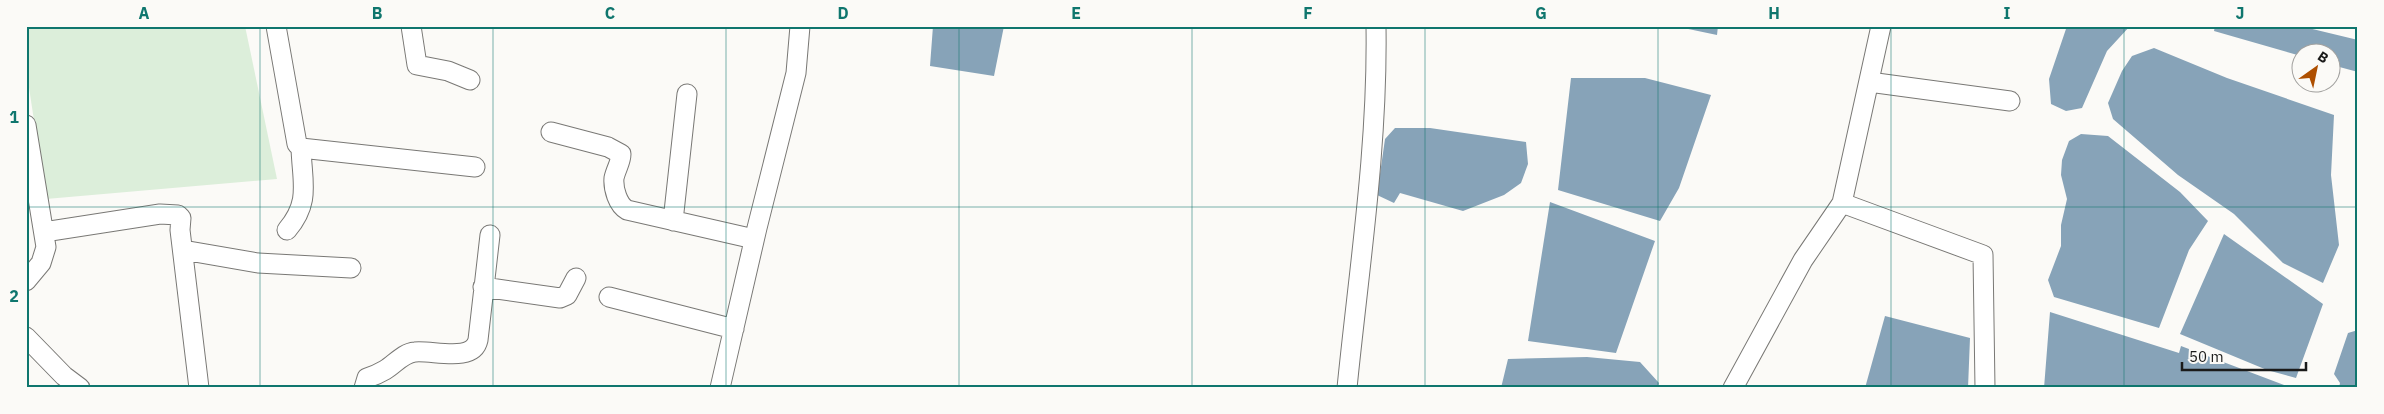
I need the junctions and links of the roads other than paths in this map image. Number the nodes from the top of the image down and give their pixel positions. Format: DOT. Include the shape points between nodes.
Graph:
graph roads {
  1 [pos="276,26"];
  2 [pos="410,26"];
  3 [pos="800,26"];
  4 [pos="1376,26"];
  5 [pos="1881,26"];
  6 [pos="470,80"];
  7 [pos="1869,82"];
  8 [pos="687,94"];
  9 [pos="2010,101"];
  10 [pos="26,125"];
  11 [pos="551,132"];
  12 [pos="301,148"];
  13 [pos="474,167"];
  14 [pos="1842,203"];
  15 [pos="673,221"];
  16 [pos="287,230"];
  17 [pos="44,232"];
  18 [pos="490,234"];
  19 [pos="754,239"];
  20 [pos="183,250"];
  21 [pos="351,268"];
  22 [pos="576,278"];
  23 [pos="26,281"];
  24 [pos="483,287"];
  25 [pos="609,297"];
  26 [pos="734,329"];
  27 [pos="26,337"];
  28 [pos="80,388"];
  29 [pos="199,388"];
  30 [pos="364,388"];
  31 [pos="720,388"];
  32 [pos="1347,388"];
  33 [pos="1733,388"];
  34 [pos="1985,388"];
  1 -- 12 [label="street" via="297,144"];
  2 -- 6 [label="street" via="417,65 448,71"];
  3 -- 19 [label="street" via="796,73"];
  4 -- 32 [label="street" via="1377,78"];
  5 -- 7 [label="street"];
  7 -- 9 [label="street"];
  7 -- 14 [label="street"];
  8 -- 15 [label="street"];
  10 -- 17 [label="street"];
  11 -- 15 [label="street" via="617,151 621,158 614,178 621,206"];
  12 -- 13 [label="street"];
  12 -- 16 [label="street" via="303,199 298,216"];
  14 -- 33 [label="street" via="1803,260"];
  14 -- 34 [label="street" via="1982,255"];
  15 -- 19 [label="street"];
  17 -- 20 [label="street" via="178,214"];
  17 -- 23 [label="street" via="46,247 41,263"];
  18 -- 24 [label="street"];
  19 -- 26 [label="street"];
  20 -- 21 [label="street" via="258,262"];
  20 -- 29 [label="street"];
  22 -- 24 [label="street" via="567,295 560,298"];
  24 -- 30 [label="street" via="478,340 474,350 459,354 412,352 368,378"];
  25 -- 26 [label="street"];
  26 -- 31 [label="street"];
  27 -- 28 [label="street"];
}
